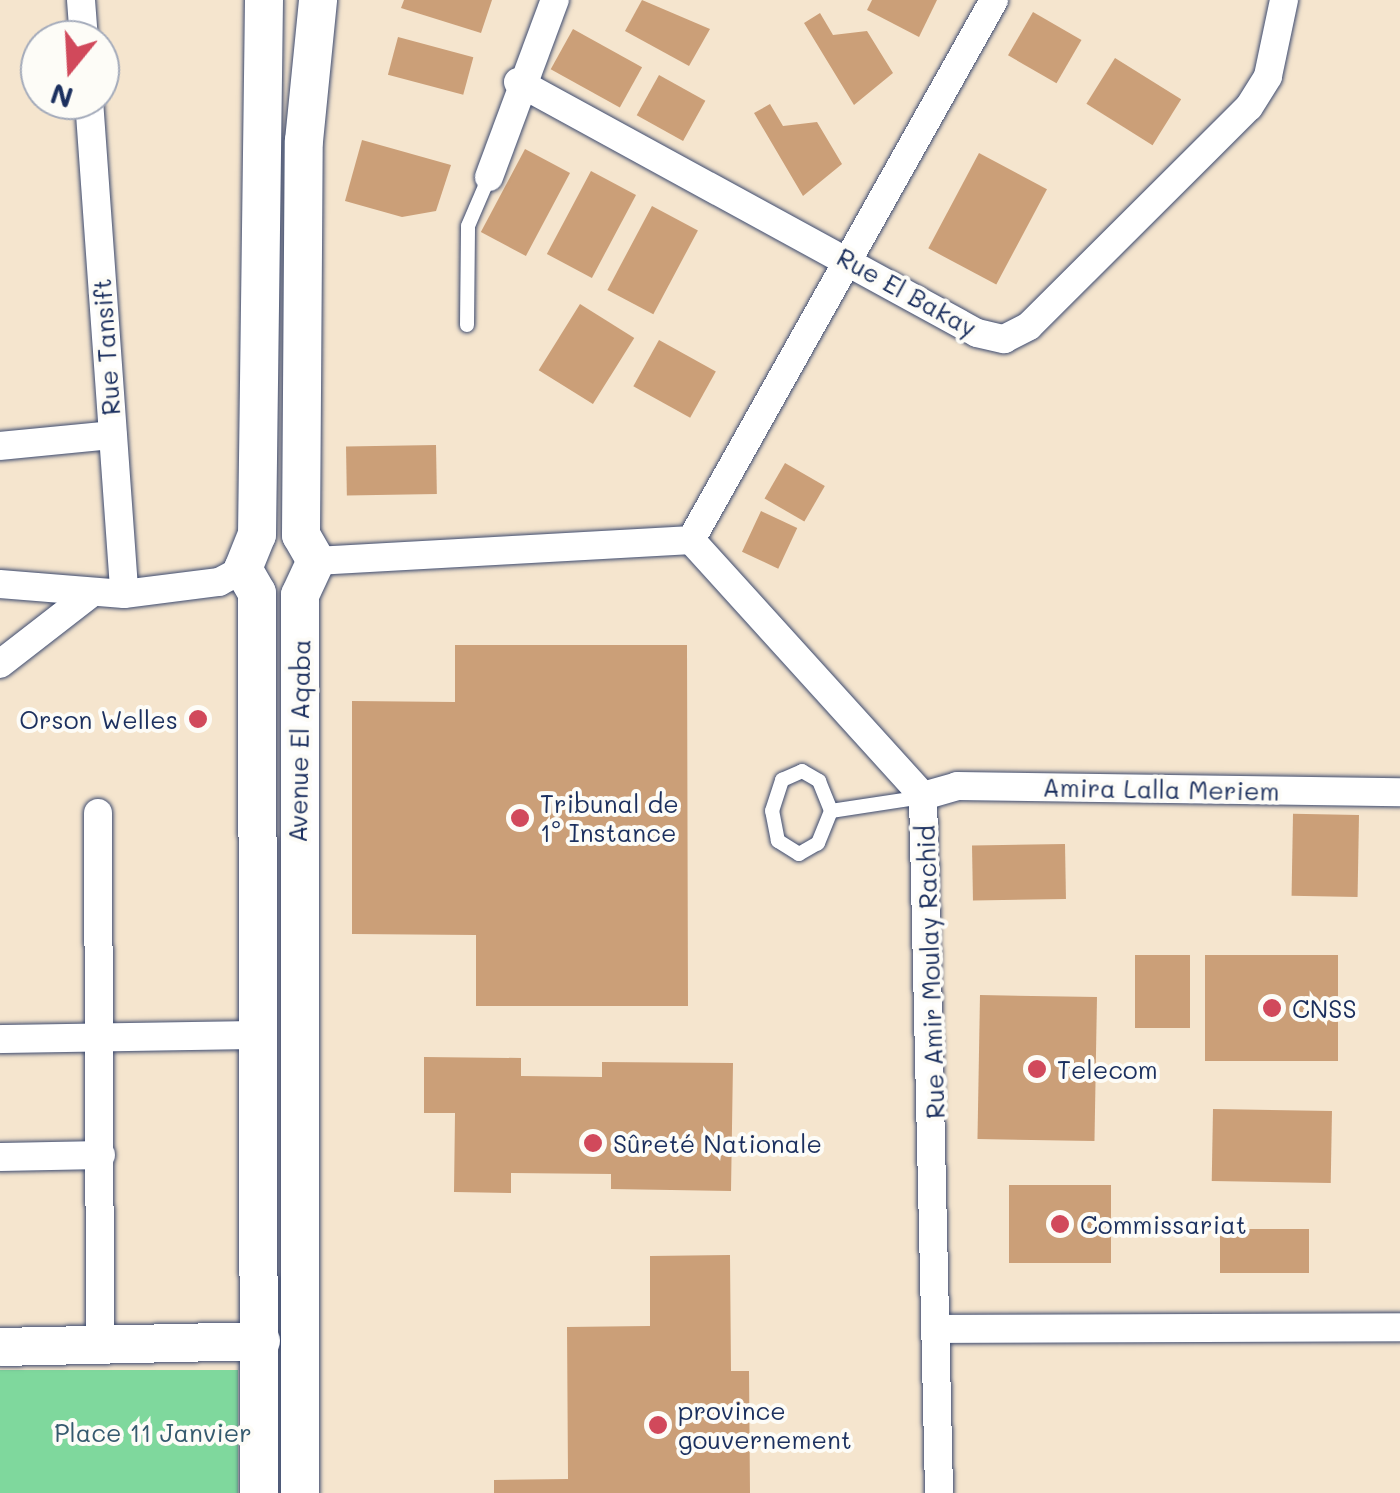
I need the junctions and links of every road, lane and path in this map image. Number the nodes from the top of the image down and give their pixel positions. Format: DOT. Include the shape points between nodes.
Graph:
graph roads {
  1 [pos="264,0"];
  2 [pos="318,0"];
  3 [pos="555,0"];
  4 [pos="994,0"];
  5 [pos="1284,0"];
  6 [pos="518,82"];
  7 [pos="89,120"];
  8 [pos="488,178"];
  9 [pos="850,260"];
  10 [pos="467,325"];
  11 [pos="112,435"];
  12 [pos="0,446"];
  13 [pos="691,540"];
  14 [pos="306,564"];
  15 [pos="253,566"];
  16 [pos="0,584"];
  17 [pos="124,594"];
  18 [pos="89,595"];
  19 [pos="0,664"];
  20 [pos="1400,792"];
  21 [pos="923,796"];
  22 [pos="831,812"];
  23 [pos="98,813"];
  24 [pos="256,1035"];
  25 [pos="102,1037"];
  26 [pos="0,1038"];
  27 [pos="101,1156"];
  28 [pos="0,1157"];
  29 [pos="1400,1327"];
  30 [pos="936,1329"];
  31 [pos="260,1341"];
  32 [pos="100,1344"];
  33 [pos="0,1348"];
  34 [pos="259,1493"];
  35 [pos="300,1493"];
  36 [pos="940,1493"];
  1 -- 15 [label="main road, Avenue El Aqaba"];
  2 -- 14 [label="main road, Avenue El Aqaba" via="304,141"];
  3 -- 6 [label="street"];
  4 -- 9 [label="street"];
  5 -- 9 [label="street, Rue El Bakay" via="1268,76 1249,107 1029,326 1004,339 977,333"];
  6 -- 8 [label="street"];
  6 -- 9 [label="street, Rue El Bakay"];
  7 -- 11 [label="street, Rue Tansift"];
  8 -- 10 [label="lane" via="468,226"];
  9 -- 13 [label="street"];
  11 -- 12 [label="street"];
  11 -- 17 [label="street, Rue Tansift"];
  13 -- 14 [label="street"];
  13 -- 21 [label="street, Rue Amir Moulay Rachid"];
  14 -- 15 [label="main road"];
  14 -- 15 [label="main road"];
  14 -- 35 [label="main road, Avenue El Aqaba"];
  15 -- 17 [label="street" via="219,582"];
  15 -- 24 [label="main road, Avenue El Aqaba"];
  16 -- 18 [label="street"];
  17 -- 18 [label="street"];
  18 -- 19 [label="street"];
  20 -- 21 [label="street, Amira Lalla Meriem" via="957,786"];
  21 -- 22 [label="lane"];
  21 -- 30 [label="street, Rue Amir Moulay Rachid"];
  22 -- 22 [label="lane" via="818,781 802,771 782,780 772,811 778,842 799,854 818,843"];
  23 -- 25 [label="street"];
  24 -- 25 [label="street"];
  24 -- 31 [label="main road, Avenue El Aqaba"];
  25 -- 26 [label="street"];
  25 -- 27 [label="street"];
  27 -- 28 [label="street"];
  27 -- 32 [label="street"];
  29 -- 30 [label="street"];
  30 -- 36 [label="street, Rue Amir Moulay Rachid"];
  31 -- 32 [label="main road"];
  31 -- 34 [label="main road, Avenue El Aqaba"];
  32 -- 33 [label="main road"];
}
